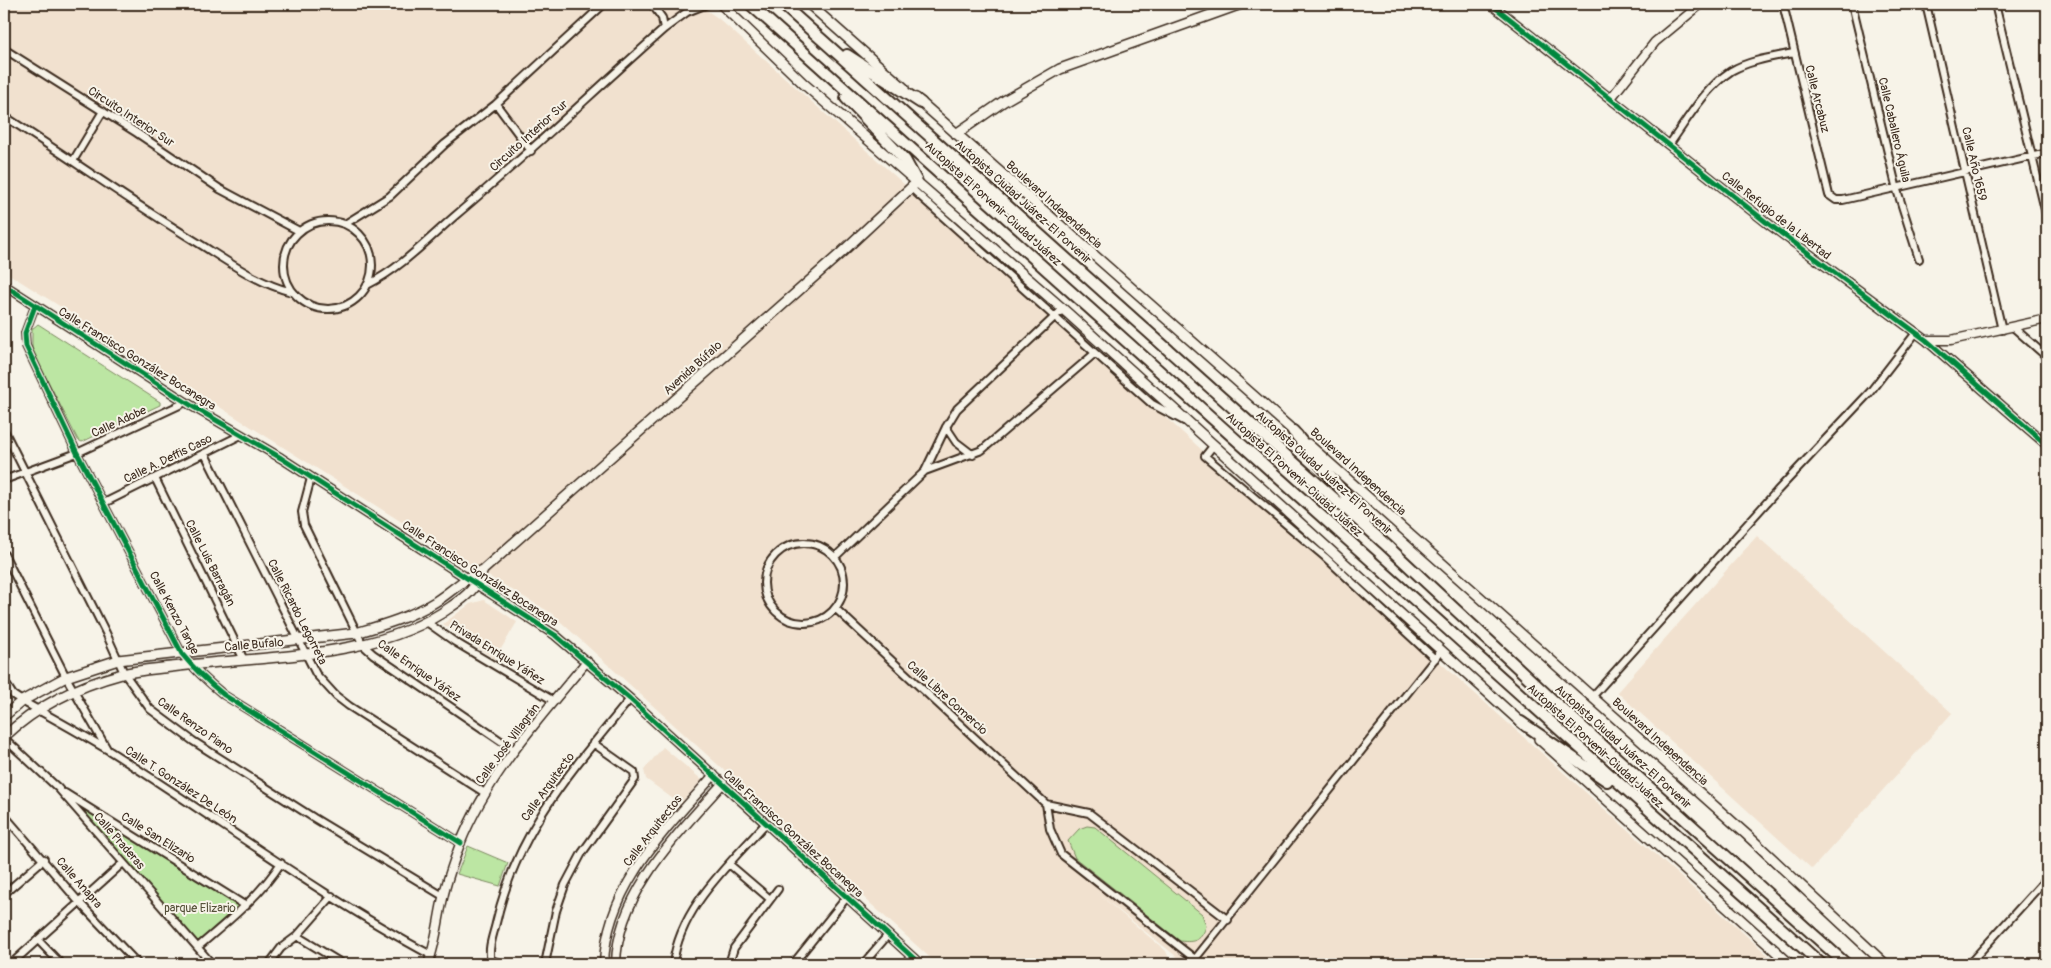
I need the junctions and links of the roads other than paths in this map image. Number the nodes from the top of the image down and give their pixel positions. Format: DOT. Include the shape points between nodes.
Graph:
graph roads {
  1 [pos="604,4"];
  2 [pos="652,4"];
  3 [pos="706,4"];
  4 [pos="721,4"];
  5 [pos="750,4"];
  6 [pos="782,4"];
  7 [pos="810,4"];
  8 [pos="1241,4"];
  9 [pos="1491,4"];
  10 [pos="1701,4"];
  11 [pos="1783,4"];
  12 [pos="1852,4"];
  13 [pos="1928,4"];
  14 [pos="1995,4"];
  15 [pos="664,29"];
  16 [pos="819,36"];
  17 [pos="4,49"];
  18 [pos="1794,53"];
  19 [pos="819,67"];
  20 [pos="1611,98"];
  21 [pos="921,103"];
  22 [pos="496,104"];
  23 [pos="103,111"];
  24 [pos="4,116"];
  25 [pos="956,134"];
  26 [pos="1669,145"];
  27 [pos="531,152"];
  28 [pos="2047,153"];
  29 [pos="2033,157"];
  30 [pos="73,161"];
  31 [pos="1964,173"];
  32 [pos="914,185"];
  33 [pos="1896,190"];
  34 [pos="948,208"];
  35 [pos="941,215"];
  36 [pos="2047,218"];
  37 [pos="345,224"];
  38 [pos="300,231"];
  39 [pos="1919,259"];
  40 [pos="4,285"];
  41 [pos="367,285"];
  42 [pos="292,292"];
  43 [pos="35,306"];
  44 [pos="1063,309"];
  45 [pos="1054,317"];
  46 [pos="2047,319"];
  47 [pos="2013,327"];
  48 [pos="2002,330"];
  49 [pos="1086,331"];
  50 [pos="1916,334"];
  51 [pos="1079,339"];
  52 [pos="1926,340"];
  53 [pos="1094,354"];
  54 [pos="2047,357"];
  55 [pos="186,402"];
  56 [pos="1190,424"];
  57 [pos="946,427"];
  58 [pos="4,430"];
  59 [pos="1293,431"];
  60 [pos="241,435"];
  61 [pos="2047,445"];
  62 [pos="1214,446"];
  63 [pos="78,453"];
  64 [pos="205,454"];
  65 [pos="974,455"];
  66 [pos="925,471"];
  67 [pos="25,472"];
  68 [pos="155,478"];
  69 [pos="311,478"];
  70 [pos="4,480"];
  71 [pos="104,503"];
  72 [pos="1385,544"];
  73 [pos="4,554"];
  74 [pos="835,557"];
  75 [pos="483,570"];
  76 [pos="1347,571"];
  77 [pos="467,577"];
  78 [pos="478,584"];
  79 [pos="834,608"];
  80 [pos="428,622"];
  81 [pos="356,633"];
  82 [pos="298,640"];
  83 [pos="363,645"];
  84 [pos="239,647"];
  85 [pos="1441,651"];
  86 [pos="305,653"];
  87 [pos="182,654"];
  88 [pos="244,658"];
  89 [pos="1435,659"];
  90 [pos="118,660"];
  91 [pos="587,661"];
  92 [pos="190,664"];
  93 [pos="124,673"];
  94 [pos="66,677"];
  95 [pos="4,681"];
  96 [pos="74,690"];
  97 [pos="630,698"];
  98 [pos="1592,698"];
  99 [pos="22,701"];
  100 [pos="554,701"];
  101 [pos="36,709"];
  102 [pos="4,716"];
  103 [pos="1521,722"];
  104 [pos="4,737"];
  105 [pos="593,744"];
  106 [pos="108,750"];
  107 [pos="514,750"];
  108 [pos="714,775"];
  109 [pos="723,783"];
  110 [pos="58,788"];
  111 [pos="484,793"];
  112 [pos="1046,804"];
  113 [pos="1640,804"];
  114 [pos="4,817"];
  115 [pos="766,823"];
  116 [pos="461,843"];
  117 [pos="44,859"];
  118 [pos="123,863"];
  119 [pos="281,863"];
  120 [pos="729,864"];
  121 [pos="2047,878"];
  122 [pos="778,889"];
  123 [pos="4,894"];
  124 [pos="332,896"];
  125 [pos="443,896"];
  126 [pos="847,897"];
  127 [pos="770,899"];
  128 [pos="618,901"];
  129 [pos="80,902"];
  130 [pos="246,906"];
  131 [pos="629,907"];
  132 [pos="1228,920"];
  133 [pos="888,935"];
  134 [pos="297,936"];
  135 [pos="39,941"];
  136 [pos="198,947"];
  137 [pos="431,955"];
  138 [pos="1193,962"];
  139 [pos="11,964"];
  140 [pos="61,964"];
  141 [pos="138,964"];
  142 [pos="212,964"];
  143 [pos="269,964"];
  144 [pos="343,964"];
  145 [pos="428,964"];
  146 [pos="502,964"];
  147 [pos="545,964"];
  148 [pos="604,964"];
  149 [pos="616,964"];
  150 [pos="673,964"];
  151 [pos="729,964"];
  152 [pos="793,964"];
  153 [pos="863,964"];
  154 [pos="920,964"];
  155 [pos="1790,964"];
  156 [pos="1822,964"];
  157 [pos="1846,964"];
  158 [pos="1885,964"];
  159 [pos="1969,964"];
  1 -- 22 [label="street"];
  2 -- 15 [label="street" via="662,18"];
  3 -- 15 [label="street, Circuito Interior Sur" via="687,12"];
  4 -- 32 [label="main road"];
  5 -- 19 [label="highway, Autopista El Porvenir-Ciudad Juárez"];
  6 -- 16 [label="highway, Autopista Ciudad Juárez-El Porvenir"];
  7 -- 21 [label="main road, Boulevard Independencia"];
  8 -- 25 [label="main road" via="1060,69 1004,101"];
  9 -- 20 [label="street, Calle Refugio de la Libertad"];
  10 -- 20 [label="street" via="1655,42"];
  11 -- 18 [label="street, Calle Arcabuz"];
  12 -- 33 [label="street, Calle Caballero Águila"];
  13 -- 31 [label="street, Calle Año 1659"];
  14 -- 29 [label="street"];
  15 -- 27 [label="street, Circuito Interior Sur"];
  16 -- 21 [label="highway"];
  16 -- 72 [label="highway, Autopista Ciudad Juárez-El Porvenir"];
  17 -- 23 [label="street, Circuito Interior Sur"];
  18 -- 26 [label="street" via="1753,62 1732,71 1710,90"];
  18 -- 33 [label="street, Calle Arcabuz" via="1829,195 1843,200"];
  19 -- 32 [label="highway" via="905,160"];
  19 -- 113 [label="highway, Autopista El Porvenir-Ciudad Juárez"];
  20 -- 26 [label="street, Calle Refugio de la Libertad"];
  21 -- 25 [label="main road, Boulevard Independencia"];
  22 -- 27 [label="street"];
  22 -- 37 [label="street" via="445,144 390,196"];
  23 -- 30 [label="street"];
  23 -- 38 [label="street, Circuito Interior Sur" via="220,189"];
  24 -- 30 [label="street"];
  25 -- 59 [label="main road, Boulevard Independencia"];
  26 -- 50 [label="street, Calle Refugio de la Libertad"];
  27 -- 41 [label="street, Circuito Interior Sur" via="388,274"];
  28 -- 29 [label="street"];
  29 -- 31 [label="street"];
  29 -- 36 [label="street"];
  30 -- 42 [label="street" via="126,199 262,282"];
  31 -- 33 [label="street"];
  31 -- 48 [label="street, Calle Año 1659"];
  32 -- 34 [label="main road"];
  32 -- 35 [label="street"];
  32 -- 75 [label="main road, Avenida Búfalo"];
  33 -- 39 [label="street, Calle Caballero Águila"];
  34 -- 35 [label="street"];
  34 -- 44 [label="main road"];
  35 -- 45 [label="street"];
  37 -- 38 [label="street" via="321,221"];
  37 -- 41 [label="street" via="355,230 369,250 371,274"];
  38 -- 42 [label="street" via="291,240 284,264"];
  40 -- 43 [label="street, Calle Francisco González Bocanegra"];
  41 -- 42 [label="street" via="354,300 336,308 307,304"];
  43 -- 55 [label="street, Calle Francisco González Bocanegra"];
  43 -- 63 [label="street, Calle Kenzo Tange" via="25,334 26,346"];
  44 -- 45 [label="street"];
  44 -- 49 [label="main road"];
  45 -- 51 [label="street"];
  45 -- 57 [label="street" via="966,400"];
  46 -- 47 [label="street"];
  47 -- 48 [label="street"];
  47 -- 54 [label="street"];
  48 -- 52 [label="street" via="1951,340"];
  49 -- 51 [label="street"];
  49 -- 56 [label="main road"];
  50 -- 52 [label="street, Calle Refugio de la Libertad"];
  50 -- 98 [label="street" via="1870,392"];
  51 -- 53 [label="street"];
  52 -- 61 [label="street, Calle Refugio de la Libertad"];
  53 -- 56 [label="street" via="1152,404"];
  53 -- 65 [label="street" via="1001,436"];
  55 -- 60 [label="street, Calle Francisco González Bocanegra"];
  55 -- 63 [label="street, Calle Adobe"];
  56 -- 62 [label="main road"];
  57 -- 65 [label="street" via="956,442"];
  57 -- 66 [label="street"];
  58 -- 67 [label="street, Calle Renzo Piano"];
  59 -- 72 [label="highway"];
  59 -- 98 [label="main road, Boulevard Independencia"];
  60 -- 64 [label="street, Calle A. Deffis Caso"];
  60 -- 69 [label="street, Calle Francisco González Bocanegra"];
  62 -- 76 [label="main road"];
  62 -- 76 [label="street" via="1205,456"];
  63 -- 67 [label="street, Calle Adobe"];
  63 -- 71 [label="street, Calle Kenzo Tange"];
  64 -- 68 [label="street, Calle A. Deffis Caso"];
  64 -- 82 [label="street, Calle Ricardo Legorreta"];
  65 -- 66 [label="street"];
  66 -- 74 [label="street"];
  67 -- 70 [label="street, Calle Adobe"];
  67 -- 90 [label="street, Calle Renzo Piano"];
  68 -- 71 [label="street, Calle A. Deffis Caso"];
  68 -- 84 [label="street, Calle Luis Barragán"];
  69 -- 77 [label="street, Calle Francisco González Bocanegra"];
  69 -- 81 [label="street, Calle Enrique Yáñez" via="302,512 304,525"];
  71 -- 87 [label="street, Calle Kenzo Tange"];
  72 -- 157 [label="highway, Autopista Ciudad Juárez-El Porvenir" via="1560,707"];
  73 -- 94 [label="street, Calle T. González De León"];
  74 -- 79 [label="street" via="844,582 842,596"];
  74 -- 79 [label="street" via="812,543 792,544 770,561 763,582 769,603 790,621 811,622 824,618"];
  75 -- 77 [label="main road, Avenida Búfalo"];
  75 -- 78 [label="main road, Avenida Búfalo"];
  76 -- 85 [label="main road"];
  76 -- 89 [label="street"];
  77 -- 78 [label="street, Calle Francisco González Bocanegra"];
  77 -- 81 [label="main road, Calle Bufalo" via="422,610"];
  78 -- 80 [label="main road, Calle Bufalo" via="456,604"];
  78 -- 91 [label="street, Calle Francisco González Bocanegra" via="525,614"];
  79 -- 112 [label="street, Calle Libre Comercio"];
  80 -- 83 [label="main road, Calle Bufalo"];
  80 -- 100 [label="street, Privada Enrique Yáñez" via="455,642"];
  81 -- 82 [label="main road, Calle Bufalo"];
  81 -- 83 [label="street, Calle Enrique Yáñez"];
  82 -- 84 [label="main road, Calle Bufalo"];
  82 -- 86 [label="street, Calle Ricardo Legorreta"];
  83 -- 86 [label="main road, Calle Bufalo"];
  83 -- 107 [label="street, Calle Enrique Yáñez"];
  84 -- 87 [label="main road, Calle Bufalo"];
  84 -- 88 [label="street, Calle Luis Barragán"];
  85 -- 89 [label="street"];
  85 -- 103 [label="main road"];
  86 -- 88 [label="main road, Calle Bufalo"];
  86 -- 111 [label="street, Calle Ricardo Legorreta" via="316,674 336,696"];
  87 -- 90 [label="main road, Calle Bufalo"];
  87 -- 92 [label="street, Calle Kenzo Tange"];
  88 -- 92 [label="main road, Calle Bufalo"];
  89 -- 132 [label="street"];
  90 -- 93 [label="street, Calle Renzo Piano"];
  90 -- 94 [label="main road, Calle Bufalo"];
  91 -- 97 [label="street, Calle Francisco González Bocanegra"];
  91 -- 100 [label="street, Calle José Villagrán"];
  92 -- 93 [label="main road, Calle Bufalo"];
  92 -- 116 [label="street, Calle Kenzo Tange" via="224,695"];
  93 -- 96 [label="main road, Calle Bufalo"];
  93 -- 125 [label="street, Calle Renzo Piano" via="150,709 193,741"];
  94 -- 96 [label="street, Calle T. González De León"];
  94 -- 99 [label="main road, Calle Bufalo"];
  95 -- 99 [label="street" via="13,695"];
  96 -- 101 [label="main road, Calle Bufalo"];
  96 -- 106 [label="street, Calle T. González De León"];
  97 -- 105 [label="street, Calle Arquitecto"];
  97 -- 108 [label="street, Calle Francisco González Bocanegra"];
  98 -- 158 [label="main road, Boulevard Independencia" via="1747,835"];
  99 -- 101 [label="street"];
  99 -- 102 [label="main road, Calle Bufalo"];
  100 -- 107 [label="street, Calle José Villagrán"];
  101 -- 104 [label="main road, Calle Bufalo"];
  101 -- 106 [label="street"];
  103 -- 113 [label="highway"];
  103 -- 155 [label="main road"];
  104 -- 110 [label="street, Calle Praderas"];
  105 -- 146 [label="street, Calle Arquitecto" via="531,828 513,867 490,957 493,962"];
  105 -- 147 [label="street" via="634,772 635,778 582,853 565,885"];
  106 -- 119 [label="street, Calle T. González De León"];
  107 -- 111 [label="street, Calle José Villagrán"];
  108 -- 109 [label="street, Calle Francisco González Bocanegra"];
  108 -- 128 [label="street, Calle Arquitectos" via="645,857"];
  109 -- 115 [label="street, Calle Francisco González Bocanegra"];
  109 -- 131 [label="street, Calle Arquitectos" via="662,857"];
  110 -- 118 [label="street, Calle Praderas"];
  110 -- 130 [label="street, Calle San Elizario"];
  111 -- 116 [label="street, Calle José Villagrán"];
  112 -- 132 [label="street" via="1089,813"];
  112 -- 138 [label="street" via="1050,829 1061,854"];
  113 -- 156 [label="highway, Autopista El Porvenir-Ciudad Juárez"];
  114 -- 117 [label="street, Calle Anapra"];
  115 -- 120 [label="street"];
  115 -- 126 [label="street, Calle Francisco González Bocanegra"];
  116 -- 125 [label="street, Calle José Villagrán"];
  117 -- 123 [label="street"];
  117 -- 129 [label="street, Calle Anapra"];
  118 -- 129 [label="street"];
  118 -- 136 [label="street, Calle Praderas"];
  119 -- 124 [label="street, Calle T. González De León"];
  119 -- 130 [label="street"];
  120 -- 127 [label="street"];
  120 -- 150 [label="street" via="686,920"];
  121 -- 159 [label="street"];
  122 -- 127 [label="street"];
  124 -- 134 [label="street"];
  124 -- 137 [label="street, Calle T. González De León"];
  125 -- 137 [label="street, Calle José Villagrán"];
  126 -- 133 [label="street, Calle Francisco González Bocanegra"];
  126 -- 152 [label="street"];
  127 -- 151 [label="street" via="734,948"];
  128 -- 131 [label="street"];
  128 -- 148 [label="street, Calle Arquitectos"];
  129 -- 135 [label="street"];
  129 -- 141 [label="street, Calle Anapra"];
  130 -- 136 [label="street"];
  131 -- 149 [label="street, Calle Arquitectos"];
  132 -- 138 [label="street"];
  133 -- 153 [label="street"];
  133 -- 154 [label="street, Calle Francisco González Bocanegra"];
  134 -- 143 [label="street" via="281,948"];
  134 -- 144 [label="street"];
  135 -- 139 [label="street"];
  135 -- 140 [label="street"];
  136 -- 142 [label="street, Calle Praderas"];
  137 -- 145 [label="street, Calle José Villagrán"];
}
